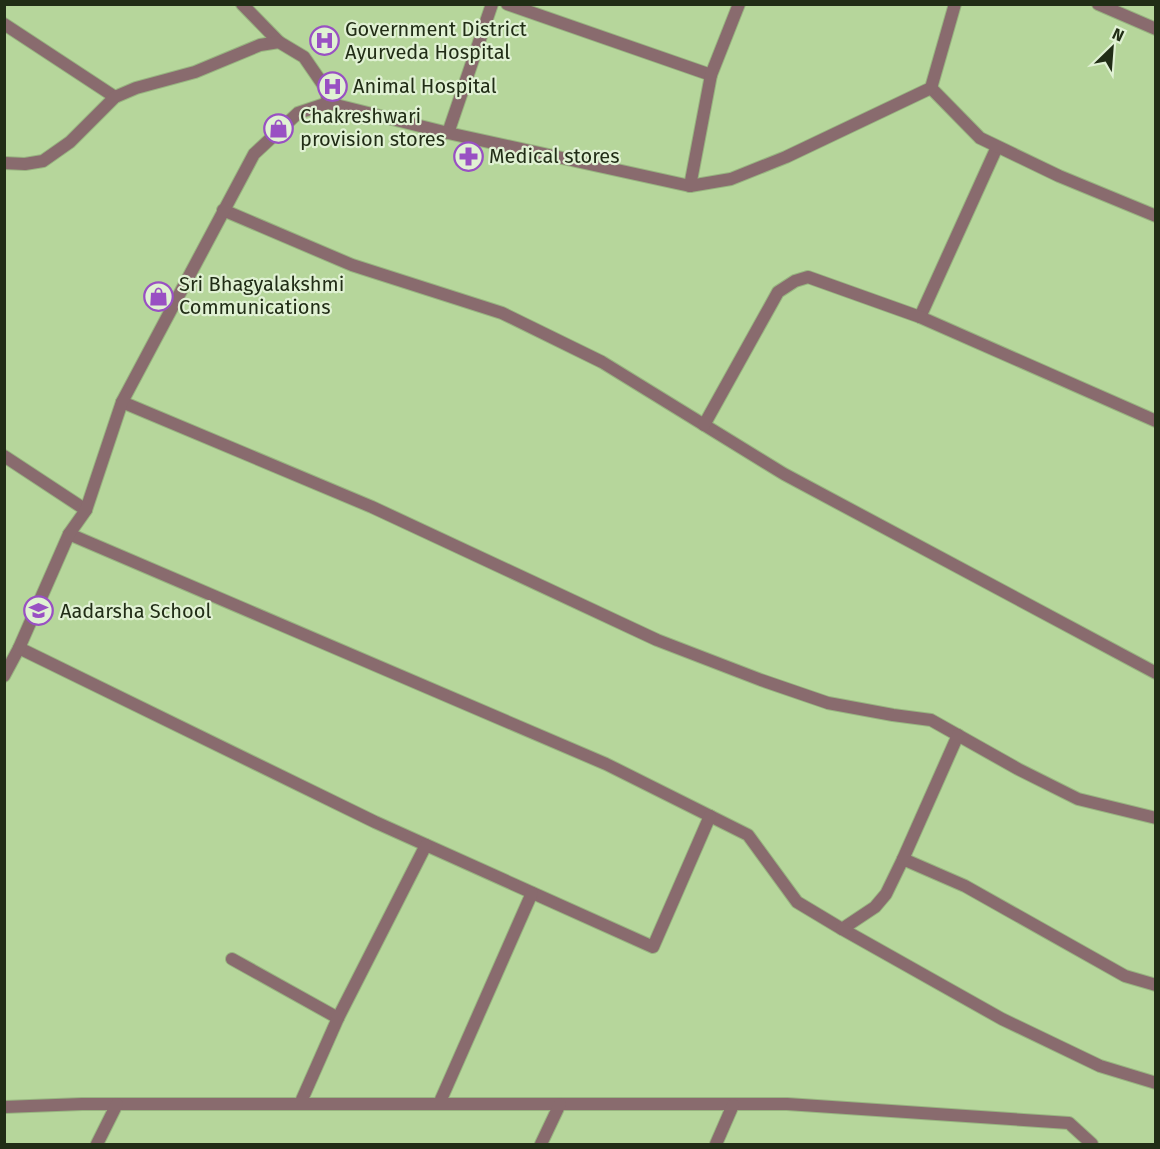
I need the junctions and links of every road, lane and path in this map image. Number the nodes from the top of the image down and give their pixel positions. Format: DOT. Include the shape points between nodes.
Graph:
graph roads {
  1 [pos="242,4"];
  2 [pos="492,4"];
  3 [pos="507,4"];
  4 [pos="740,4"];
  5 [pos="954,4"];
  6 [pos="1098,4"];
  7 [pos="4,24"];
  8 [pos="1155,29"];
  9 [pos="279,42"];
  10 [pos="711,75"];
  11 [pos="931,88"];
  12 [pos="115,97"];
  13 [pos="328,103"];
  14 [pos="448,133"];
  15 [pos="997,147"];
  16 [pos="4,163"];
  17 [pos="690,186"];
  18 [pos="223,210"];
  19 [pos="1155,216"];
  20 [pos="920,317"];
  21 [pos="122,402"];
  22 [pos="1155,421"];
  23 [pos="704,425"];
  24 [pos="4,456"];
  25 [pos="86,510"];
  26 [pos="69,534"];
  27 [pos="19,648"];
  28 [pos="1155,673"];
  29 [pos="4,676"];
  30 [pos="958,735"];
  31 [pos="710,816"];
  32 [pos="1155,818"];
  33 [pos="426,845"];
  34 [pos="903,860"];
  35 [pos="532,893"];
  36 [pos="842,929"];
  37 [pos="232,959"];
  38 [pos="1155,985"];
  39 [pos="338,1018"];
  40 [pos="1155,1083"];
  41 [pos="117,1104"];
  42 [pos="300,1104"];
  43 [pos="439,1104"];
  44 [pos="560,1104"];
  45 [pos="733,1105"];
  46 [pos="4,1107"];
  47 [pos="97,1144"];
  48 [pos="541,1144"];
  49 [pos="716,1144"];
  50 [pos="1092,1144"];
  1 -- 9 [label="street"];
  2 -- 14 [label="street"];
  3 -- 10 [label="street"];
  4 -- 10 [label="street"];
  5 -- 11 [label="street"];
  6 -- 8 [label="street"];
  7 -- 12 [label="street"];
  9 -- 12 [label="street" via="260,45 195,72"];
  9 -- 13 [label="street" via="304,57 326,89"];
  10 -- 17 [label="street"];
  11 -- 15 [label="street" via="980,138"];
  11 -- 17 [label="street" via="786,158 731,179"];
  12 -- 16 [label="street" via="70,142 43,161"];
  13 -- 14 [label="street"];
  13 -- 18 [label="street" via="298,113 254,154"];
  14 -- 17 [label="street"];
  15 -- 19 [label="street"];
  15 -- 20 [label="street"];
  18 -- 21 [label="street"];
  18 -- 23 [label="street" via="352,265 502,313 602,362"];
  20 -- 22 [label="street"];
  20 -- 23 [label="street" via="808,277 795,281 778,292"];
  21 -- 25 [label="street"];
  21 -- 30 [label="street" via="372,507 657,640 828,703 931,720"];
  23 -- 28 [label="street" via="784,474"];
  24 -- 25 [label="street"];
  25 -- 26 [label="street"];
  26 -- 27 [label="street"];
  26 -- 31 [label="street" via="606,764"];
  27 -- 29 [label="street"];
  27 -- 33 [label="street"];
  30 -- 32 [label="street" via="1078,799"];
  30 -- 34 [label="street"];
  31 -- 35 [label="street" via="653,947"];
  31 -- 36 [label="street" via="747,835 797,902"];
  33 -- 35 [label="street"];
  33 -- 39 [label="street"];
  34 -- 36 [label="street" via="875,907"];
  34 -- 38 [label="street" via="965,886 1125,976"];
  35 -- 43 [label="street"];
  36 -- 40 [label="street" via="1002,1019 1100,1066"];
  37 -- 39 [label="street"];
  39 -- 42 [label="street"];
  41 -- 42 [label="street"];
  41 -- 46 [label="street"];
  41 -- 47 [label="street"];
  42 -- 43 [label="street"];
  43 -- 44 [label="street"];
  44 -- 45 [label="street"];
  44 -- 48 [label="street"];
  45 -- 49 [label="street"];
  45 -- 50 [label="street" via="787,1104 1069,1123"];
}
